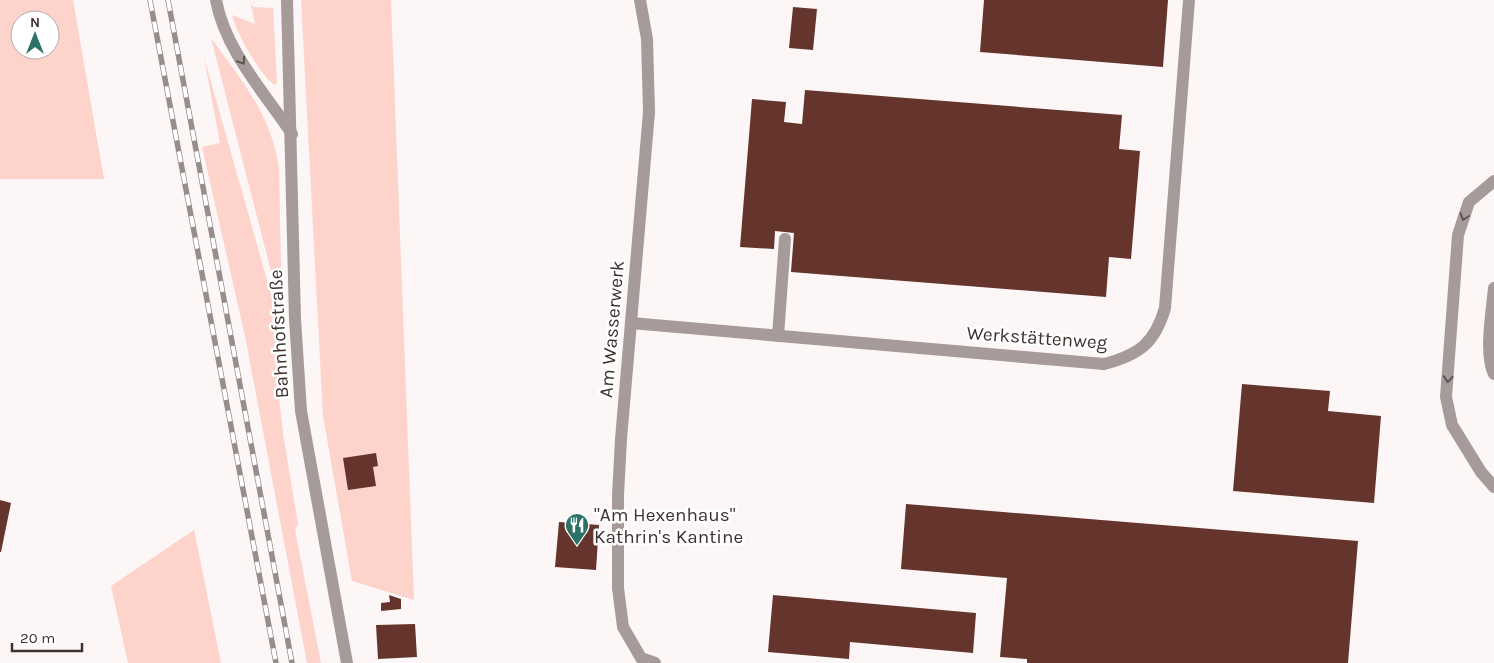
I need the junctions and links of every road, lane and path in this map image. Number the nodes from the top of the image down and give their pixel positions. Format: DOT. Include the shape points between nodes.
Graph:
graph roads {
  1 [pos="216,0"];
  2 [pos="287,0"];
  3 [pos="640,0"];
  4 [pos="1189,0"];
  5 [pos="292,134"];
  6 [pos="1494,181"];
  7 [pos="785,239"];
  8 [pos="1494,288"];
  9 [pos="630,323"];
  10 [pos="778,336"];
  11 [pos="1494,374"];
  12 [pos="1494,487"];
  13 [pos="640,660"];
  14 [pos="347,663"];
  15 [pos="655,663"];
  1 -- 5 [label="street, one-way" via="227,38"];
  2 -- 5 [label="street, Bahnhofstraße"];
  3 -- 9 [label="street, Am Wasserwerk" via="647,39 649,112"];
  4 -- 10 [label="street, Werkstättenweg" via="1165,308 1160,326 1130,357 1104,364"];
  5 -- 14 [label="street, Bahnhofstraße" via="295,319 301,410"];
  6 -- 12 [label="street, one-way" via="1469,202 1458,235 1446,397 1452,425"];
  7 -- 10 [label="street"];
  8 -- 11 [label="street" via="1490,338"];
  9 -- 10 [label="street, Werkstättenweg"];
  9 -- 13 [label="street, Am Wasserwerk" via="618,495 618,588 623,626"];
  13 -- 15 [label="street, Am Wasserwerk"];
}
